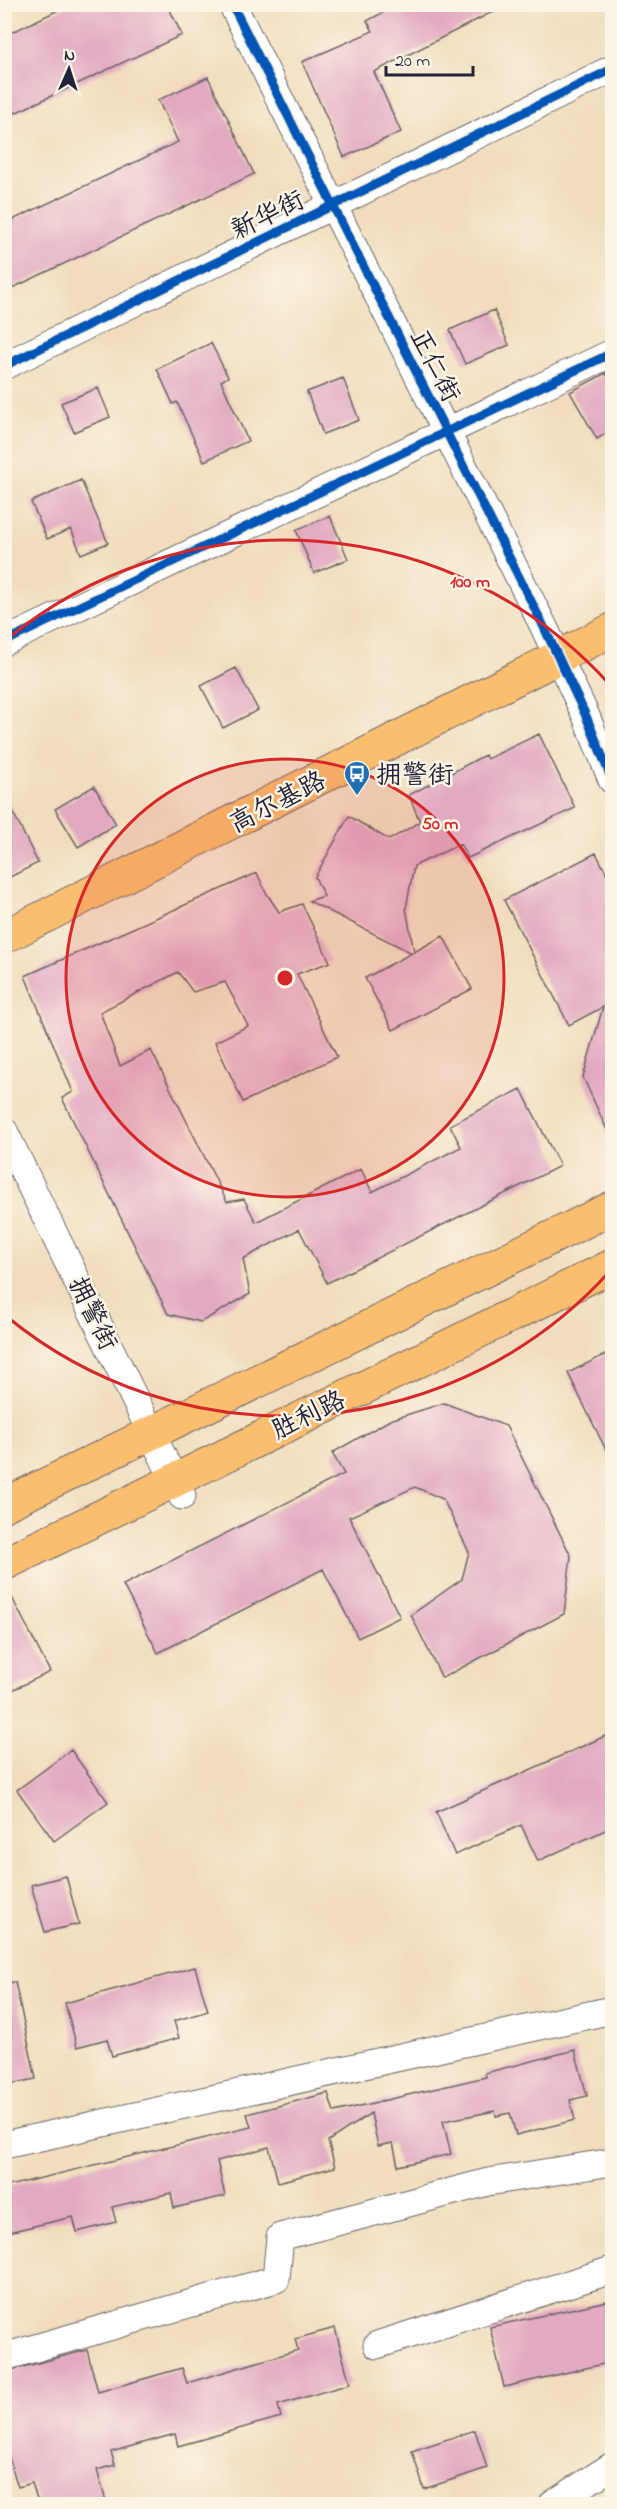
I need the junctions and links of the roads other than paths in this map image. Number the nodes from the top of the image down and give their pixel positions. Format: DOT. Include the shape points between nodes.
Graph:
graph roads {
  1 [pos="232,4"];
  2 [pos="612,69"];
  3 [pos="331,205"];
  4 [pos="612,353"];
  5 [pos="4,366"];
  6 [pos="446,433"];
  7 [pos="612,630"];
  8 [pos="4,642"];
  9 [pos="558,658"];
  10 [pos="612,780"];
  11 [pos="4,937"];
  12 [pos="4,1131"];
  13 [pos="612,1208"];
  14 [pos="612,1266"];
  15 [pos="151,1432"];
  16 [pos="178,1488"];
  17 [pos="4,1505"];
  18 [pos="4,1564"];
  19 [pos="612,2010"];
  20 [pos="4,2145"];
  21 [pos="612,2162"];
  22 [pos="612,2270"];
  23 [pos="377,2345"];
  24 [pos="4,2357"];
  25 [pos="612,2466"];
  26 [pos="553,2505"];
  1 -- 3 [label="street, 正仁街"];
  2 -- 3 [label="street, 新华街"];
  3 -- 5 [label="street, 新华街"];
  3 -- 6 [label="street, 正仁街"];
  4 -- 6 [label="street"];
  6 -- 8 [label="street"];
  6 -- 9 [label="street, 正仁街"];
  7 -- 9 [label="main road, 高尔基路"];
  9 -- 10 [label="street, 正仁街"];
  9 -- 11 [label="main road, 高尔基路"];
  12 -- 15 [label="street, 拥警街"];
  13 -- 15 [label="main road, 胜利路"];
  14 -- 16 [label="main road, 胜利路"];
  15 -- 16 [label="street, 拥警街"];
  15 -- 17 [label="main road, 胜利路"];
  16 -- 18 [label="main road, 胜利路"];
  19 -- 20 [label="street"];
  21 -- 24 [label="street" via="489,2182 280,2237 276,2279"];
  22 -- 23 [label="street"];
  25 -- 26 [label="street"];
}
